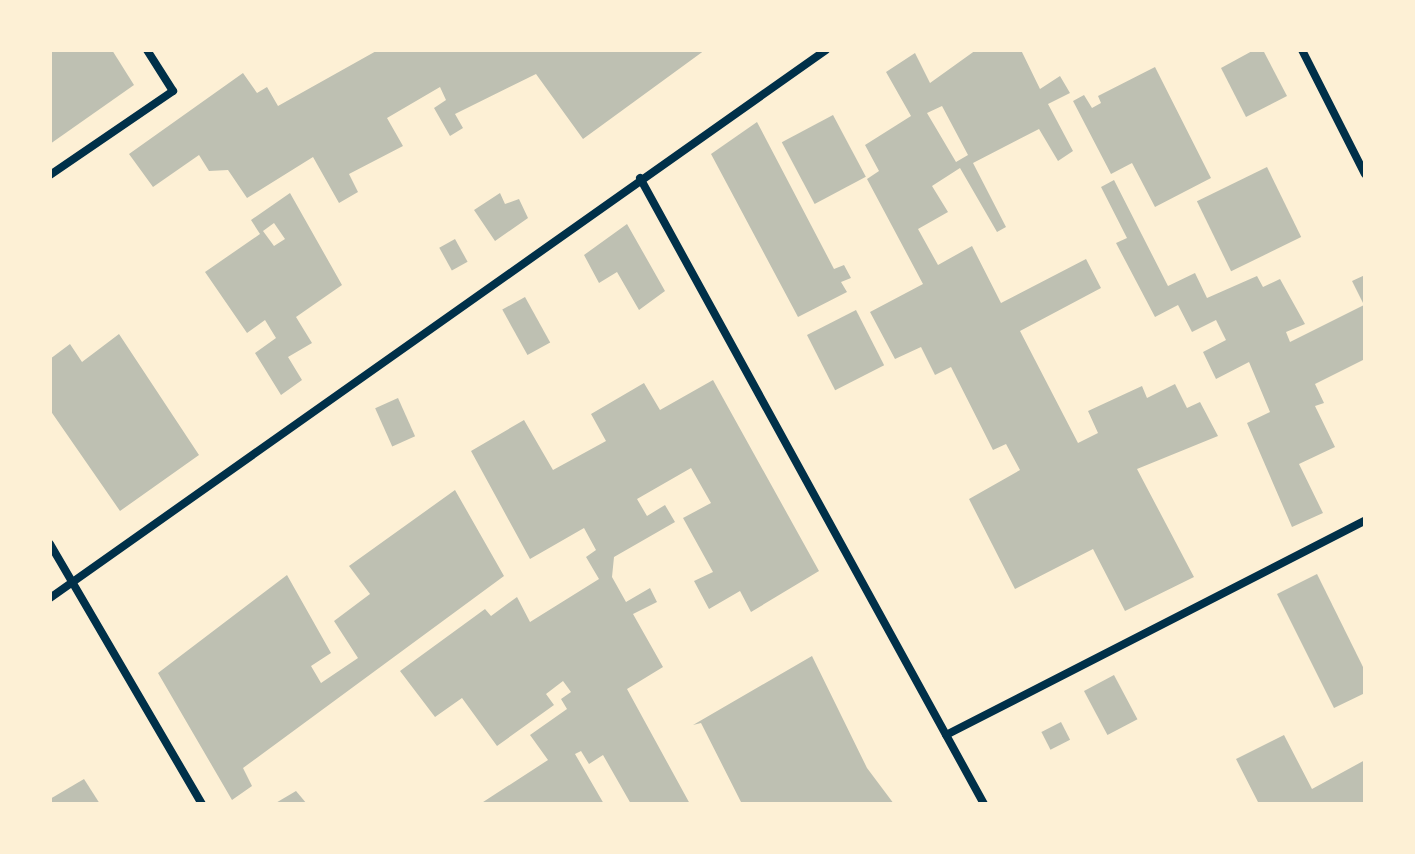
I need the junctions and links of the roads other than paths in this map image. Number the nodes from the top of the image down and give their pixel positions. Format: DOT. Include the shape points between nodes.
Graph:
graph roads {
  1 [pos="147,50"];
  2 [pos="826,50"];
  3 [pos="1302,50"];
  4 [pos="1365,174"];
  5 [pos="50,175"];
  6 [pos="640,178"];
  7 [pos="1365,521"];
  8 [pos="50,544"];
  9 [pos="72,582"];
  10 [pos="50,598"];
  11 [pos="946,735"];
  12 [pos="202,804"];
  13 [pos="984,804"];
  1 -- 5 [label="street" via="173,91"];
  2 -- 6 [label="street"];
  3 -- 4 [label="street"];
  6 -- 9 [label="street"];
  6 -- 11 [label="street"];
  7 -- 11 [label="street"];
  8 -- 9 [label="street"];
  9 -- 10 [label="street"];
  9 -- 12 [label="street"];
  11 -- 13 [label="street"];
}
